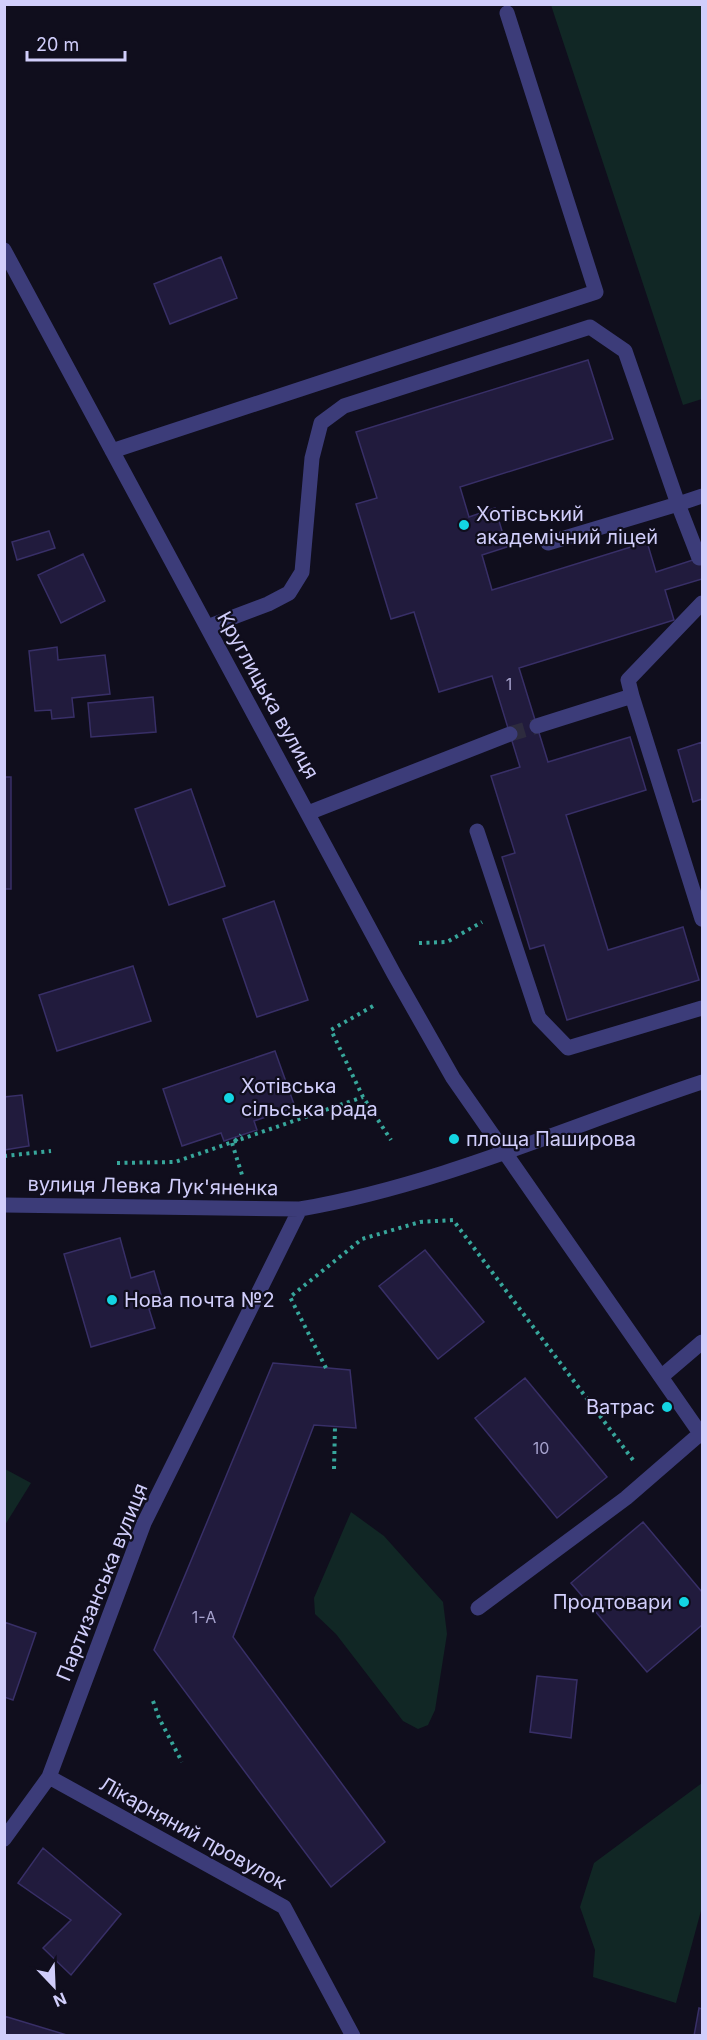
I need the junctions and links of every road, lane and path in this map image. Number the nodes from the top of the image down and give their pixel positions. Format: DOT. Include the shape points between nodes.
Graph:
graph roads {
  1 [pos="507,13"];
  2 [pos="4,250"];
  3 [pos="112,451"];
  4 [pos="702,496"];
  5 [pos="678,504"];
  6 [pos="548,543"];
  7 [pos="699,558"];
  8 [pos="702,603"];
  9 [pos="207,627"];
  10 [pos="632,696"];
  11 [pos="537,726"];
  12 [pos="510,734"];
  13 [pos="308,813"];
  14 [pos="477,831"];
  15 [pos="503,910"];
  16 [pos="702,919"];
  17 [pos="419,943"];
  18 [pos="374,1006"];
  19 [pos="702,1008"];
  20 [pos="702,1082"];
  21 [pos="363,1097"];
  22 [pos="241,1135"];
  23 [pos="391,1140"];
  24 [pos="232,1143"];
  25 [pos="51,1151"];
  26 [pos="506,1152"];
  27 [pos="4,1156"];
  28 [pos="117,1163"];
  29 [pos="243,1178"];
  30 [pos="4,1205"];
  31 [pos="300,1209"];
  32 [pos="702,1341"];
  33 [pos="326,1368"];
  34 [pos="661,1377"];
  35 [pos="335,1426"];
  36 [pos="702,1434"];
  37 [pos="334,1469"];
  38 [pos="648,1479"];
  39 [pos="478,1608"];
  40 [pos="153,1701"];
  41 [pos="182,1762"];
  42 [pos="49,1777"];
  43 [pos="4,1839"];
  44 [pos="353,2036"];
  1 -- 3 [label="street" via="596,292"];
  2 -- 3 [label="street, Круглицька вулиця"];
  3 -- 9 [label="street, Круглицька вулиця"];
  4 -- 5 [label="street"];
  5 -- 6 [label="street"];
  5 -- 7 [label="street"];
  5 -- 9 [label="street" via="625,351 590,327 344,406 321,423 312,458 302,572 289,593"];
  8 -- 10 [label="street" via="628,680"];
  9 -- 13 [label="street, Круглицька вулиця"];
  10 -- 11 [label="street"];
  10 -- 16 [label="street"];
  12 -- 13 [label="street"];
  13 -- 26 [label="street, Круглицька вулиця" via="453,1078"];
  14 -- 15 [label="street"];
  15 -- 17 [label="path" via="447,942"];
  15 -- 19 [label="street" via="539,1018 568,1048"];
  18 -- 21 [label="path" via="331,1030"];
  20 -- 26 [label="street"];
  21 -- 23 [label="path"];
  21 -- 24 [label="path"];
  22 -- 24 [label="path"];
  24 -- 28 [label="path" via="175,1162"];
  24 -- 29 [label="path"];
  25 -- 27 [label="path"];
  26 -- 31 [label="street" via="407,1184"];
  26 -- 34 [label="street, Круглицька вулиця"];
  30 -- 31 [label="street, вулиця Левка Лук'яненка"];
  31 -- 42 [label="street, Партизанська вулиця" via="144,1523"];
  32 -- 34 [label="street"];
  33 -- 38 [label="path" via="290,1297 362,1239 420,1222 453,1220"];
  34 -- 36 [label="street, Круглицька вулиця"];
  35 -- 37 [label="path"];
  36 -- 38 [label="street"];
  38 -- 39 [label="street"];
  40 -- 41 [label="path"];
  42 -- 43 [label="street, Партизанська вулиця"];
  42 -- 44 [label="street, Лікарняний провулок" via="284,1907"];
}
